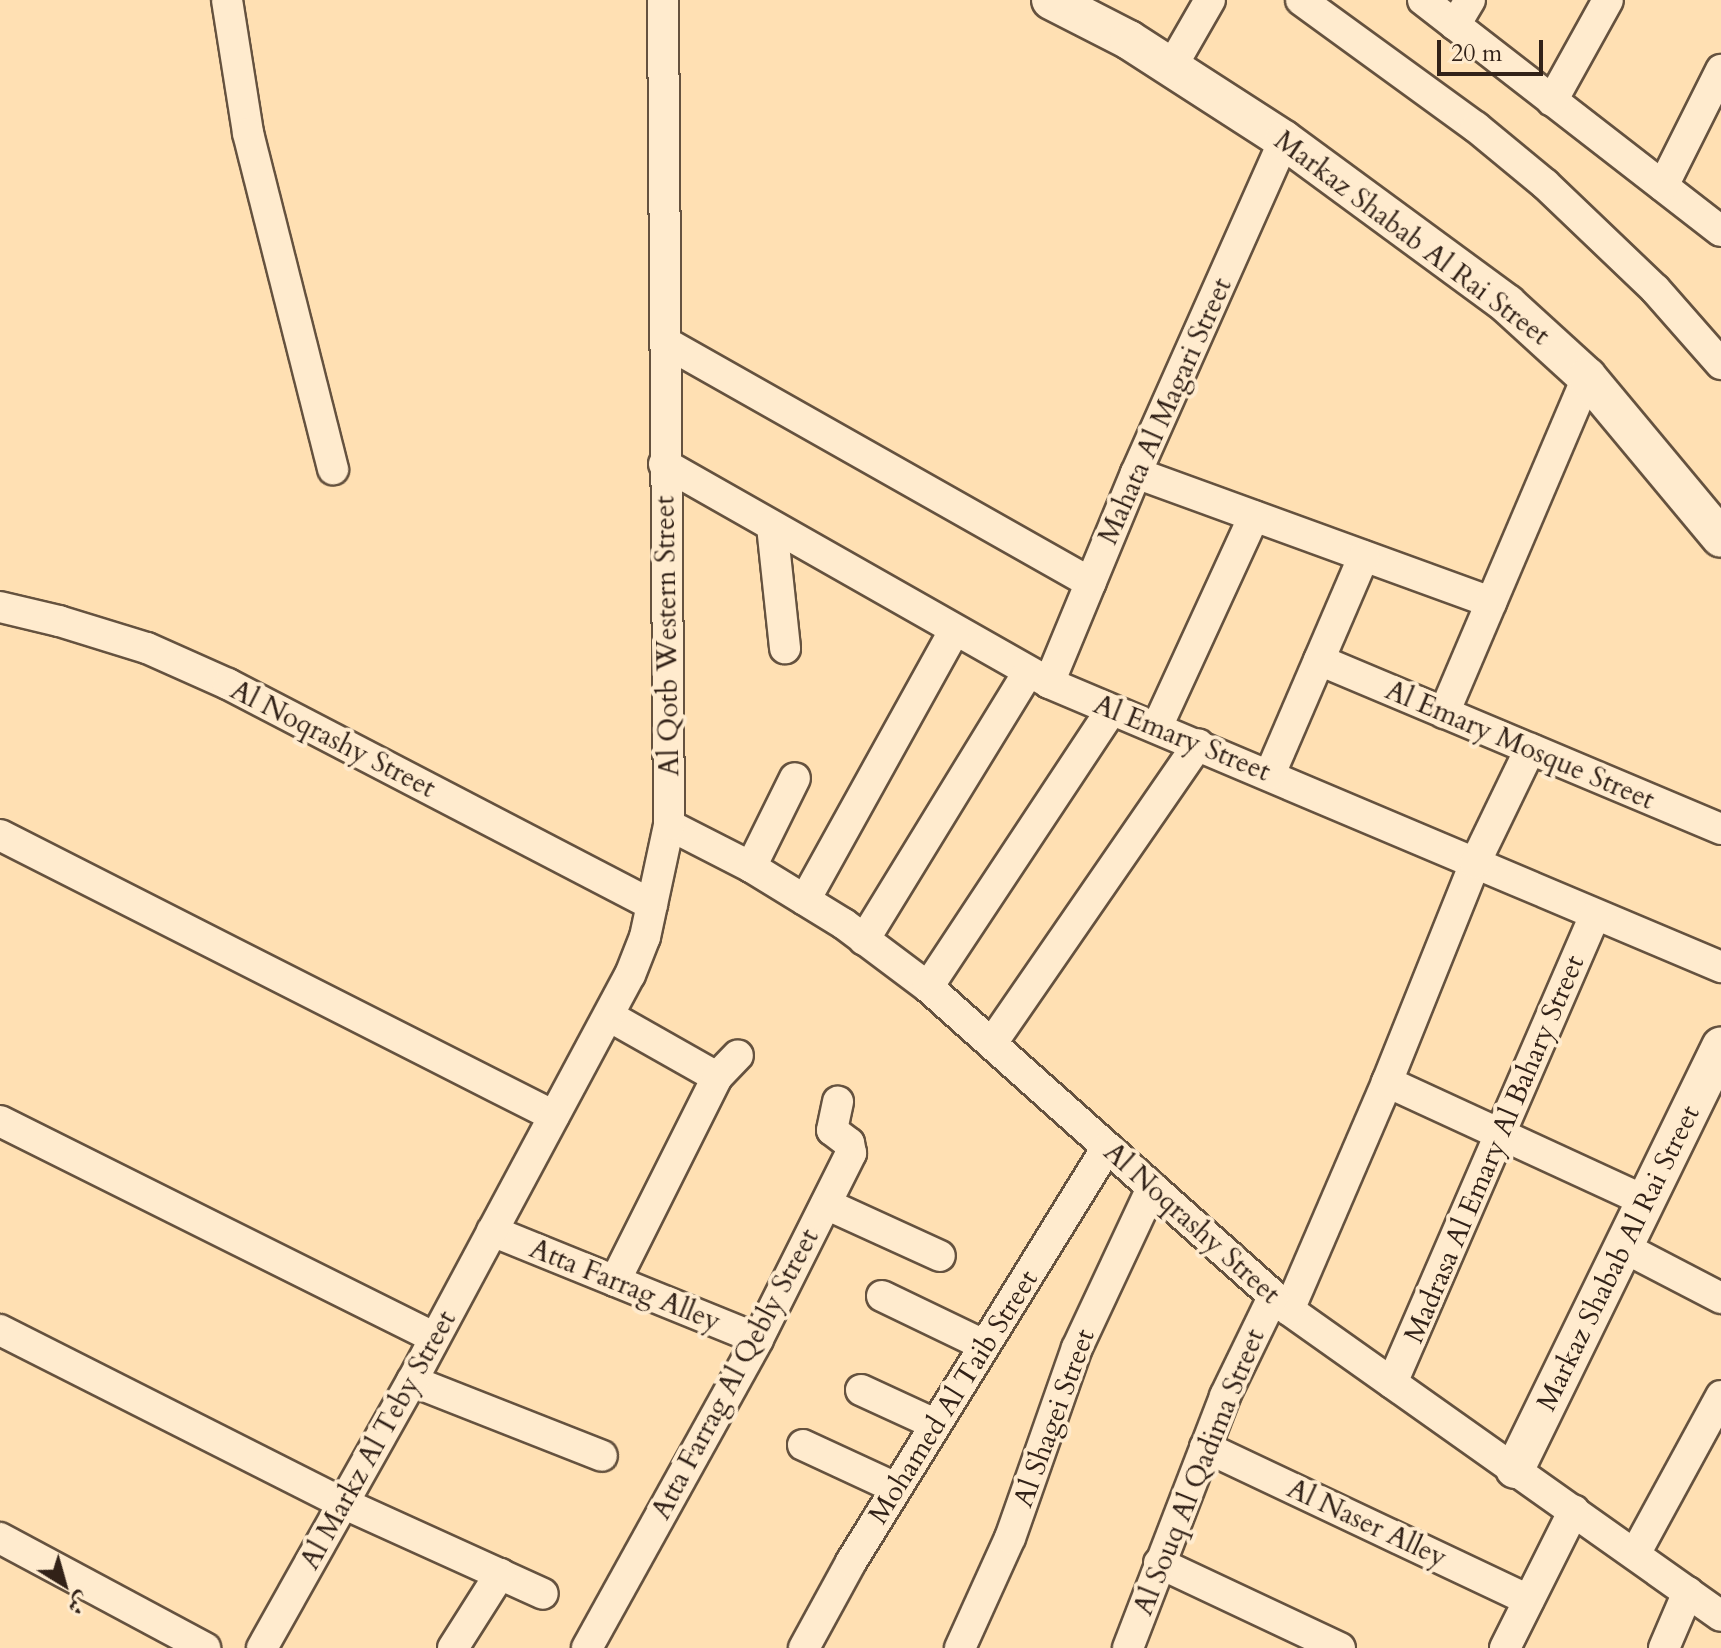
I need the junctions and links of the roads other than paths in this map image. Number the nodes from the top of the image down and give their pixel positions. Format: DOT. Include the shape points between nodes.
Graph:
graph roads {
  1 [pos="227,0"];
  2 [pos="663,0"];
  3 [pos="1051,0"];
  4 [pos="1210,0"];
  5 [pos="1301,0"];
  6 [pos="1423,0"];
  7 [pos="1608,0"];
  8 [pos="1462,13"];
  9 [pos="1172,66"];
  10 [pos="1721,70"];
  11 [pos="1552,101"];
  12 [pos="1284,140"];
  13 [pos="1663,186"];
  14 [pos="1721,231"];
  15 [pos="665,342"];
  16 [pos="1721,364"];
  17 [pos="1587,377"];
  18 [pos="664,464"];
  19 [pos="333,469"];
  20 [pos="1136,473"];
  21 [pos="1254,516"];
  22 [pos="772,526"];
  23 [pos="1721,538"];
  24 [pos="1364,556"];
  25 [pos="1091,583"];
  26 [pos="1491,602"];
  27 [pos="0,607"];
  28 [pos="954,631"];
  29 [pos="785,648"];
  30 [pos="1319,660"];
  31 [pos="1038,678"];
  32 [pos="1111,710"];
  33 [pos="1444,713"];
  34 [pos="1157,727"];
  35 [pos="1198,744"];
  36 [pos="1530,749"];
  37 [pos="1270,774"];
  38 [pos="795,778"];
  39 [pos="669,825"];
  40 [pos="1721,829"];
  41 [pos="0,835"];
  42 [pos="1475,863"];
  43 [pos="751,867"];
  44 [pos="805,900"];
  45 [pos="652,905"];
  46 [pos="1595,915"];
  47 [pos="864,940"];
  48 [pos="1721,967"];
  49 [pos="928,987"];
  50 [pos="609,1016"];
  51 [pos="992,1043"];
  52 [pos="738,1055"];
  53 [pos="1718,1059"];
  54 [pos="717,1077"];
  55 [pos="1387,1082"];
  56 [pos="838,1102"];
  57 [pos="554,1116"];
  58 [pos="0,1121"];
  59 [pos="1500,1134"];
  60 [pos="1107,1148"];
  61 [pos="1152,1188"];
  62 [pos="1644,1200"];
  63 [pos="826,1204"];
  64 [pos="492,1231"];
  65 [pos="1621,1246"];
  66 [pos="940,1256"];
  67 [pos="615,1281"];
  68 [pos="882,1296"];
  69 [pos="1721,1298"];
  70 [pos="1281,1304"];
  71 [pos="0,1330"];
  72 [pos="434,1337"];
  73 [pos="758,1339"];
  74 [pos="984,1345"];
  75 [pos="412,1381"];
  76 [pos="1392,1383"];
  77 [pos="861,1390"];
  78 [pos="1719,1404"];
  79 [pos="935,1424"];
  80 [pos="803,1445"];
  81 [pos="1205,1447"];
  82 [pos="602,1456"];
  83 [pos="1515,1469"];
  84 [pos="896,1488"];
  85 [pos="345,1504"];
  86 [pos="1574,1510"];
  87 [pos="0,1538"];
  88 [pos="1635,1554"];
  89 [pos="1159,1563"];
  90 [pos="500,1574"];
  91 [pos="1688,1592"];
  92 [pos="543,1594"];
  93 [pos="1529,1600"];
  94 [pos="1721,1616"];
  95 [pos="205,1648"];
  96 [pos="262,1648"];
  97 [pos="453,1648"];
  98 [pos="587,1648"];
  99 [pos="804,1648"];
  100 [pos="960,1648"];
  101 [pos="1128,1648"];
  102 [pos="1340,1648"];
  103 [pos="1505,1648"];
  104 [pos="1664,1648"];
  1 -- 19 [label="street" via="248,133"];
  2 -- 15 [label="street, Al Qotb Western Street"];
  3 -- 9 [label="street, Markaz Shabab Al Rai Street"];
  4 -- 9 [label="street"];
  5 -- 16 [label="street" via="1545,184 1655,289"];
  6 -- 8 [label="street"];
  7 -- 11 [label="street"];
  8 -- 11 [label="street"];
  9 -- 12 [label="street, Markaz Shabab Al Rai Street"];
  10 -- 13 [label="street"];
  11 -- 13 [label="street"];
  12 -- 17 [label="street, Markaz Shabab Al Rai Street" via="1507,304"];
  12 -- 20 [label="street, Mahata Al Magari Street"];
  13 -- 14 [label="street"];
  15 -- 18 [label="street, Al Qotb Western Street"];
  15 -- 25 [label="street"];
  17 -- 23 [label="street, Markaz Shabab Al Rai Street"];
  17 -- 26 [label="street"];
  18 -- 22 [label="street, Al Emary Street"];
  18 -- 39 [label="street, Al Qotb Western Street"];
  20 -- 21 [label="street"];
  20 -- 25 [label="street, Mahata Al Magari Street"];
  21 -- 24 [label="street"];
  21 -- 34 [label="street"];
  22 -- 28 [label="street, Al Emary Street"];
  22 -- 29 [label="street"];
  24 -- 26 [label="street"];
  24 -- 30 [label="street"];
  25 -- 31 [label="street, Mahata Al Magari Street"];
  26 -- 33 [label="street"];
  27 -- 45 [label="street, Al Noqrashy Street" via="161,654 228,684"];
  28 -- 31 [label="street, Al Emary Street"];
  28 -- 44 [label="street"];
  30 -- 33 [label="street, Al Emary Mosque Street"];
  30 -- 37 [label="street"];
  31 -- 32 [label="street, Al Emary Street"];
  31 -- 47 [label="street, Mahata Al Magari Street"];
  32 -- 34 [label="street, Al Emary Street"];
  32 -- 49 [label="street"];
  33 -- 36 [label="street, Al Emary Mosque Street"];
  34 -- 35 [label="street, Al Emary Street"];
  35 -- 37 [label="street, Al Emary Street"];
  35 -- 51 [label="street"];
  36 -- 40 [label="street, Al Emary Mosque Street"];
  36 -- 42 [label="street, Al Souq Al Qadima Street"];
  37 -- 42 [label="street, Al Emary Street"];
  38 -- 43 [label="street"];
  39 -- 43 [label="street, Al Noqrashy Street"];
  39 -- 45 [label="street, Al Qotb Western Street"];
  41 -- 57 [label="street"];
  42 -- 46 [label="street, Al Emary Street"];
  42 -- 55 [label="street, Al Souq Al Qadima Street"];
  43 -- 44 [label="street, Al Noqrashy Street"];
  44 -- 47 [label="street, Al Noqrashy Street"];
  45 -- 50 [label="street, Al Qotb Western Street" via="645,937"];
  46 -- 48 [label="street, Al Emary Street"];
  46 -- 59 [label="street, Madrasa Al Emary Al Bahary Street"];
  47 -- 49 [label="street, Al Noqrashy Street"];
  49 -- 51 [label="street, Al Noqrashy Street"];
  50 -- 54 [label="street"];
  50 -- 57 [label="street, Al Qotb Western Street"];
  51 -- 60 [label="street, Al Noqrashy Street"];
  52 -- 54 [label="street"];
  53 -- 62 [label="street, Markaz Shabab Al Rai Street"];
  54 -- 67 [label="street"];
  55 -- 59 [label="street"];
  55 -- 70 [label="street, Al Souq Al Qadima Street"];
  56 -- 63 [label="street, Atta Farrag Al Qebly Street" via="832,1130 852,1147"];
  57 -- 64 [label="street, Al Qotb Western Street"];
  58 -- 72 [label="street"];
  59 -- 62 [label="street"];
  59 -- 76 [label="street, Madrasa Al Emary Al Bahary Street"];
  60 -- 61 [label="street, Al Noqrashy Street"];
  60 -- 74 [label="street, Mohamed Al Taib Street"];
  61 -- 70 [label="street, Al Noqrashy Street"];
  61 -- 100 [label="street, Al Shagei Street" via="1077,1348 1010,1538"];
  62 -- 65 [label="street, Markaz Shabab Al Rai Street"];
  63 -- 66 [label="street"];
  63 -- 73 [label="street, Atta Farrag Al Qebly Street"];
  64 -- 67 [label="street, Atta Farrag Alley"];
  64 -- 72 [label="street, Al Markz Al Teby Street"];
  65 -- 69 [label="street"];
  65 -- 83 [label="street, Markaz Shabab Al Rai Street"];
  67 -- 73 [label="street, Atta Farrag Alley"];
  68 -- 74 [label="street"];
  70 -- 76 [label="street, Al Noqrashy Street"];
  70 -- 81 [label="street, Al Souq Al Qadima Street" via="1248,1346"];
  71 -- 85 [label="street"];
  72 -- 75 [label="street, Al Markz Al Teby Street"];
  73 -- 98 [label="street, Atta Farrag Al Qebly Street"];
  74 -- 79 [label="street, Mohamed Al Taib Street"];
  75 -- 82 [label="street"];
  75 -- 85 [label="street, Al Markz Al Teby Street"];
  76 -- 83 [label="street, Al Noqrashy Street"];
  77 -- 79 [label="street"];
  78 -- 88 [label="street"];
  79 -- 84 [label="street, Mohamed Al Taib Street"];
  80 -- 84 [label="street"];
  81 -- 89 [label="street, Al Souq Al Qadima Street"];
  81 -- 93 [label="street, Al Naser Alley"];
  83 -- 86 [label="street, Al Noqrashy Street"];
  84 -- 99 [label="street, Mohamed Al Taib Street"];
  85 -- 90 [label="street"];
  85 -- 96 [label="street, Al Markz Al Teby Street"];
  86 -- 88 [label="street, Al Noqrashy Street"];
  86 -- 93 [label="street"];
  87 -- 95 [label="street"];
  88 -- 91 [label="street, Al Noqrashy Street"];
  89 -- 101 [label="street, Al Souq Al Qadima Street"];
  89 -- 102 [label="street"];
  90 -- 92 [label="street"];
  90 -- 97 [label="street"];
  91 -- 94 [label="street, Al Noqrashy Street"];
  91 -- 104 [label="street"];
  93 -- 103 [label="street"];
}
